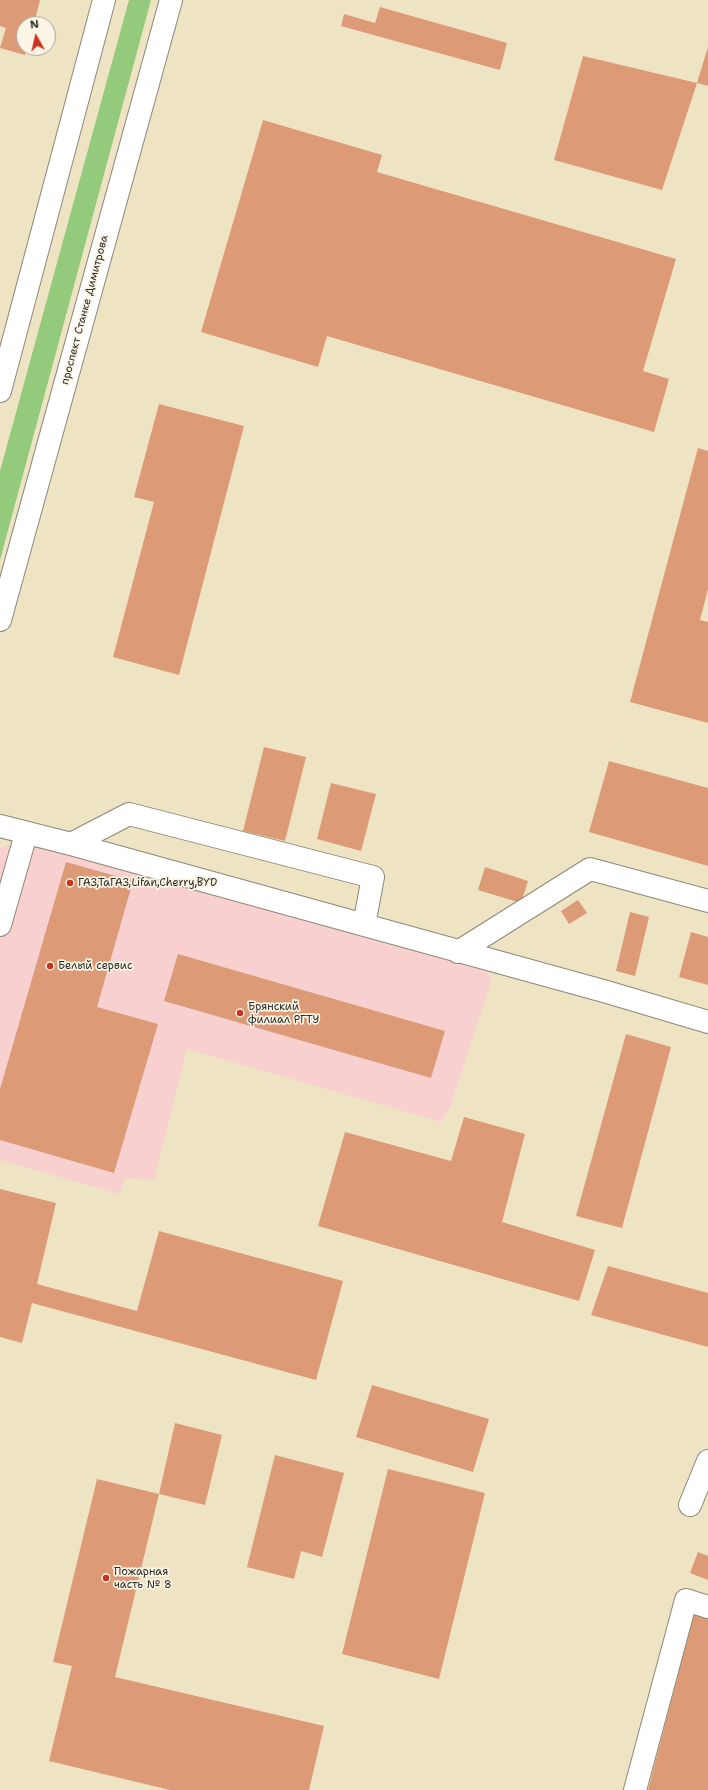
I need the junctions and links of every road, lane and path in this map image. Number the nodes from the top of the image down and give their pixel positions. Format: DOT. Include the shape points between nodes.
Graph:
graph roads {
  1 [pos="104,0"];
  2 [pos="170,0"];
  3 [pos="0,391"];
  4 [pos="0,620"];
  5 [pos="0,826"];
  6 [pos="26,834"];
  7 [pos="72,844"];
  8 [pos="708,901"];
  9 [pos="0,925"];
  10 [pos="364,925"];
  11 [pos="458,952"];
  12 [pos="708,1022"];
  13 [pos="708,1461"];
  14 [pos="690,1505"];
  15 [pos="708,1606"];
  16 [pos="635,1790"];
  1 -- 3 [label="main road"];
  2 -- 4 [label="main road, проспект Станке Димитрова"];
  5 -- 6 [label="main road"];
  6 -- 7 [label="main road"];
  6 -- 9 [label="main road"];
  7 -- 10 [label="main road"];
  7 -- 10 [label="main road" via="129,814 373,877"];
  8 -- 11 [label="main road" via="590,869"];
  10 -- 11 [label="main road"];
  11 -- 12 [label="main road"];
  13 -- 14 [label="main road"];
  15 -- 16 [label="main road" via="686,1600"];
}
